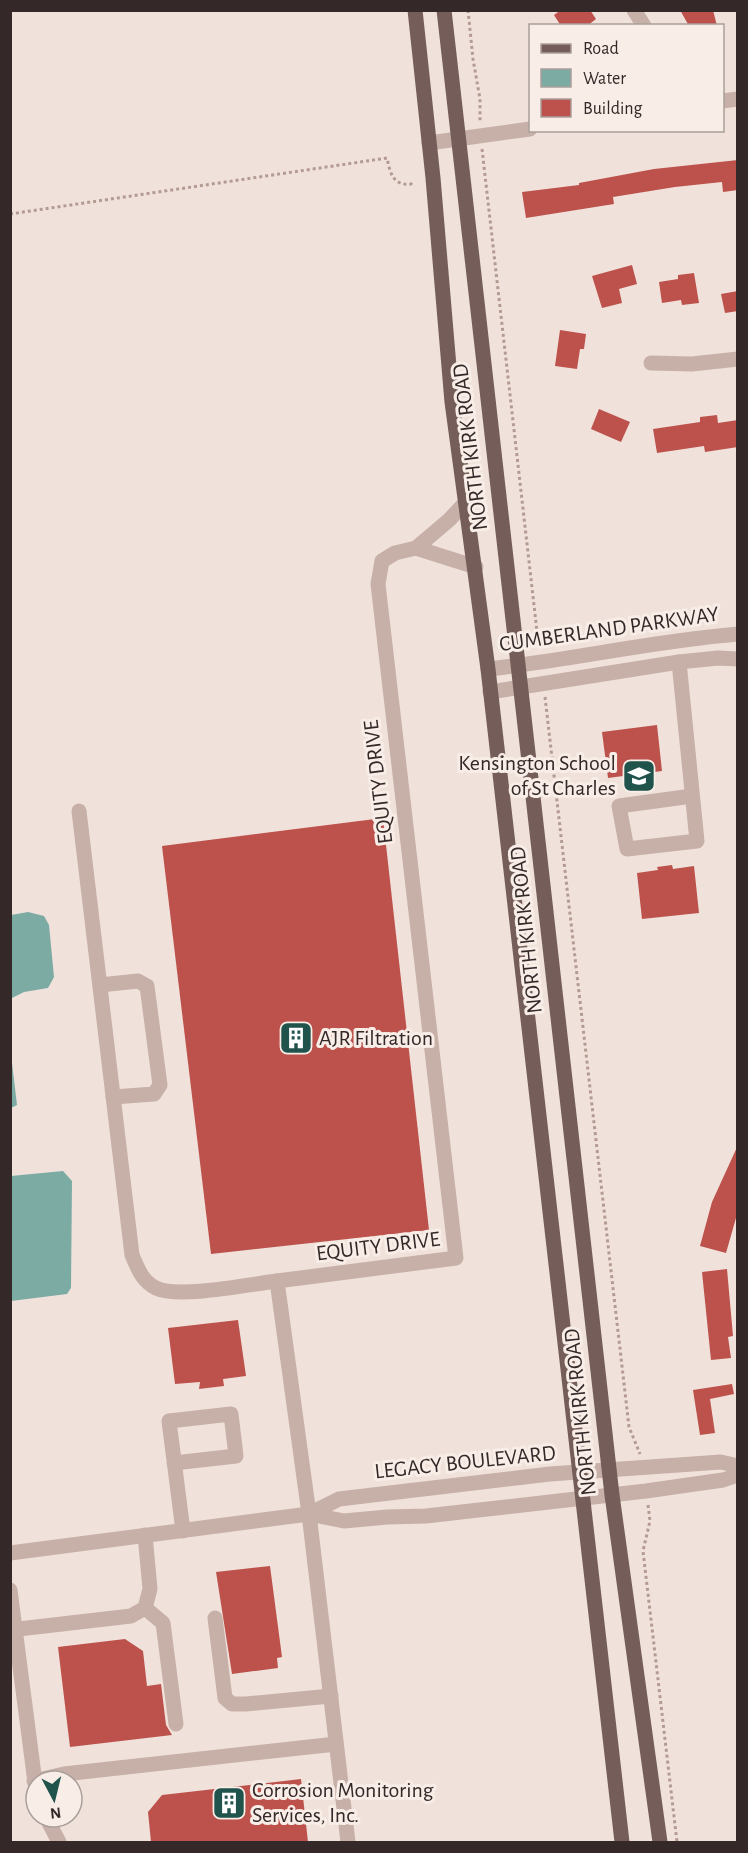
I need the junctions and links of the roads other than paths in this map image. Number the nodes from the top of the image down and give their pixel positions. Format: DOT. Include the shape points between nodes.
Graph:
graph roads {
  1 [pos="415,10"];
  2 [pos="444,10"];
  3 [pos="634,10"];
  4 [pos="643,24"];
  5 [pos="529,129"];
  6 [pos="458,140"];
  7 [pos="429,143"];
  8 [pos="738,358"];
  9 [pos="651,363"];
  10 [pos="466,501"];
  11 [pos="416,548"];
  12 [pos="476,567"];
  13 [pos="738,634"];
  14 [pos="738,659"];
  15 [pos="679,662"];
  16 [pos="519,665"];
  17 [pos="488,669"];
  18 [pos="521,688"];
  19 [pos="490,692"];
  20 [pos="692,796"];
  21 [pos="79,811"];
  22 [pos="100,986"];
  23 [pos="113,1097"];
  24 [pos="277,1281"];
  25 [pos="174,1463"];
  26 [pos="738,1466"];
  27 [pos="609,1471"];
  28 [pos="581,1472"];
  29 [pos="738,1476"];
  30 [pos="612,1495"];
  31 [pos="584,1498"];
  32 [pos="309,1514"];
  33 [pos="183,1531"];
  34 [pos="145,1535"];
  35 [pos="10,1553"];
  36 [pos="10,1590"];
  37 [pos="145,1608"];
  38 [pos="214,1618"];
  39 [pos="13,1630"];
  40 [pos="331,1696"];
  41 [pos="176,1724"];
  42 [pos="336,1744"];
  43 [pos="33,1769"];
  44 [pos="84,1772"];
  45 [pos="348,1842"];
  46 [pos="622,1842"];
  47 [pos="660,1842"];
  1 -- 7 [label="main road, NORTH KIRK ROAD"];
  2 -- 6 [label="main road, NORTH KIRK ROAD"];
  3 -- 4 [label="street"];
  5 -- 6 [label="street"];
  6 -- 7 [label="street"];
  6 -- 16 [label="main road, NORTH KIRK ROAD"];
  7 -- 10 [label="main road, NORTH KIRK ROAD" via="452,402"];
  8 -- 9 [label="street" via="692,364"];
  10 -- 11 [label="street, EQUITY DRIVE"];
  10 -- 12 [label="main road, NORTH KIRK ROAD"];
  11 -- 12 [label="street"];
  11 -- 24 [label="street, EQUITY DRIVE" via="382,561 378,584 456,1258"];
  12 -- 17 [label="main road, NORTH KIRK ROAD"];
  13 -- 16 [label="street, CUMBERLAND PARKWAY" via="686,638"];
  14 -- 15 [label="street, CUMBERLAND PARKWAY"];
  15 -- 18 [label="street, CUMBERLAND PARKWAY"];
  15 -- 20 [label="street"];
  16 -- 17 [label="street, CUMBERLAND PARKWAY"];
  16 -- 18 [label="main road, NORTH KIRK ROAD"];
  17 -- 19 [label="main road, NORTH KIRK ROAD"];
  18 -- 19 [label="street, CUMBERLAND PARKWAY"];
  18 -- 27 [label="main road, NORTH KIRK ROAD"];
  19 -- 28 [label="main road, NORTH KIRK ROAD"];
  20 -- 20 [label="street" via="620,806 627,849 697,841"];
  21 -- 22 [label="street"];
  22 -- 23 [label="street"];
  22 -- 23 [label="street" via="138,981 147,986 160,1085 154,1094"];
  23 -- 24 [label="street" via="132,1255 142,1278 157,1289 181,1292"];
  24 -- 32 [label="street"];
  25 -- 25 [label="street" via="169,1421 231,1414 236,1456"];
  25 -- 33 [label="street"];
  26 -- 27 [label="street, LEGACY BOULEVARD" via="721,1462"];
  27 -- 28 [label="street, LEGACY BOULEVARD"];
  27 -- 30 [label="main road, NORTH KIRK ROAD"];
  28 -- 31 [label="main road, NORTH KIRK ROAD"];
  28 -- 32 [label="street, LEGACY BOULEVARD" via="339,1499"];
  29 -- 30 [label="street, LEGACY BOULEVARD"];
  30 -- 31 [label="street, LEGACY BOULEVARD"];
  30 -- 47 [label="main road, NORTH KIRK ROAD"];
  31 -- 32 [label="street, LEGACY BOULEVARD" via="344,1521"];
  31 -- 46 [label="main road, NORTH KIRK ROAD"];
  32 -- 33 [label="street, LEGACY BOULEVARD"];
  32 -- 40 [label="street"];
  33 -- 34 [label="street, LEGACY BOULEVARD"];
  34 -- 35 [label="street, LEGACY BOULEVARD"];
  34 -- 37 [label="street" via="150,1589"];
  36 -- 39 [label="street"];
  37 -- 39 [label="street" via="131,1616"];
  37 -- 41 [label="street" via="163,1623"];
  38 -- 40 [label="street" via="225,1698 232,1704"];
  39 -- 43 [label="street"];
  40 -- 42 [label="street"];
  42 -- 44 [label="street"];
  42 -- 45 [label="street"];
}
